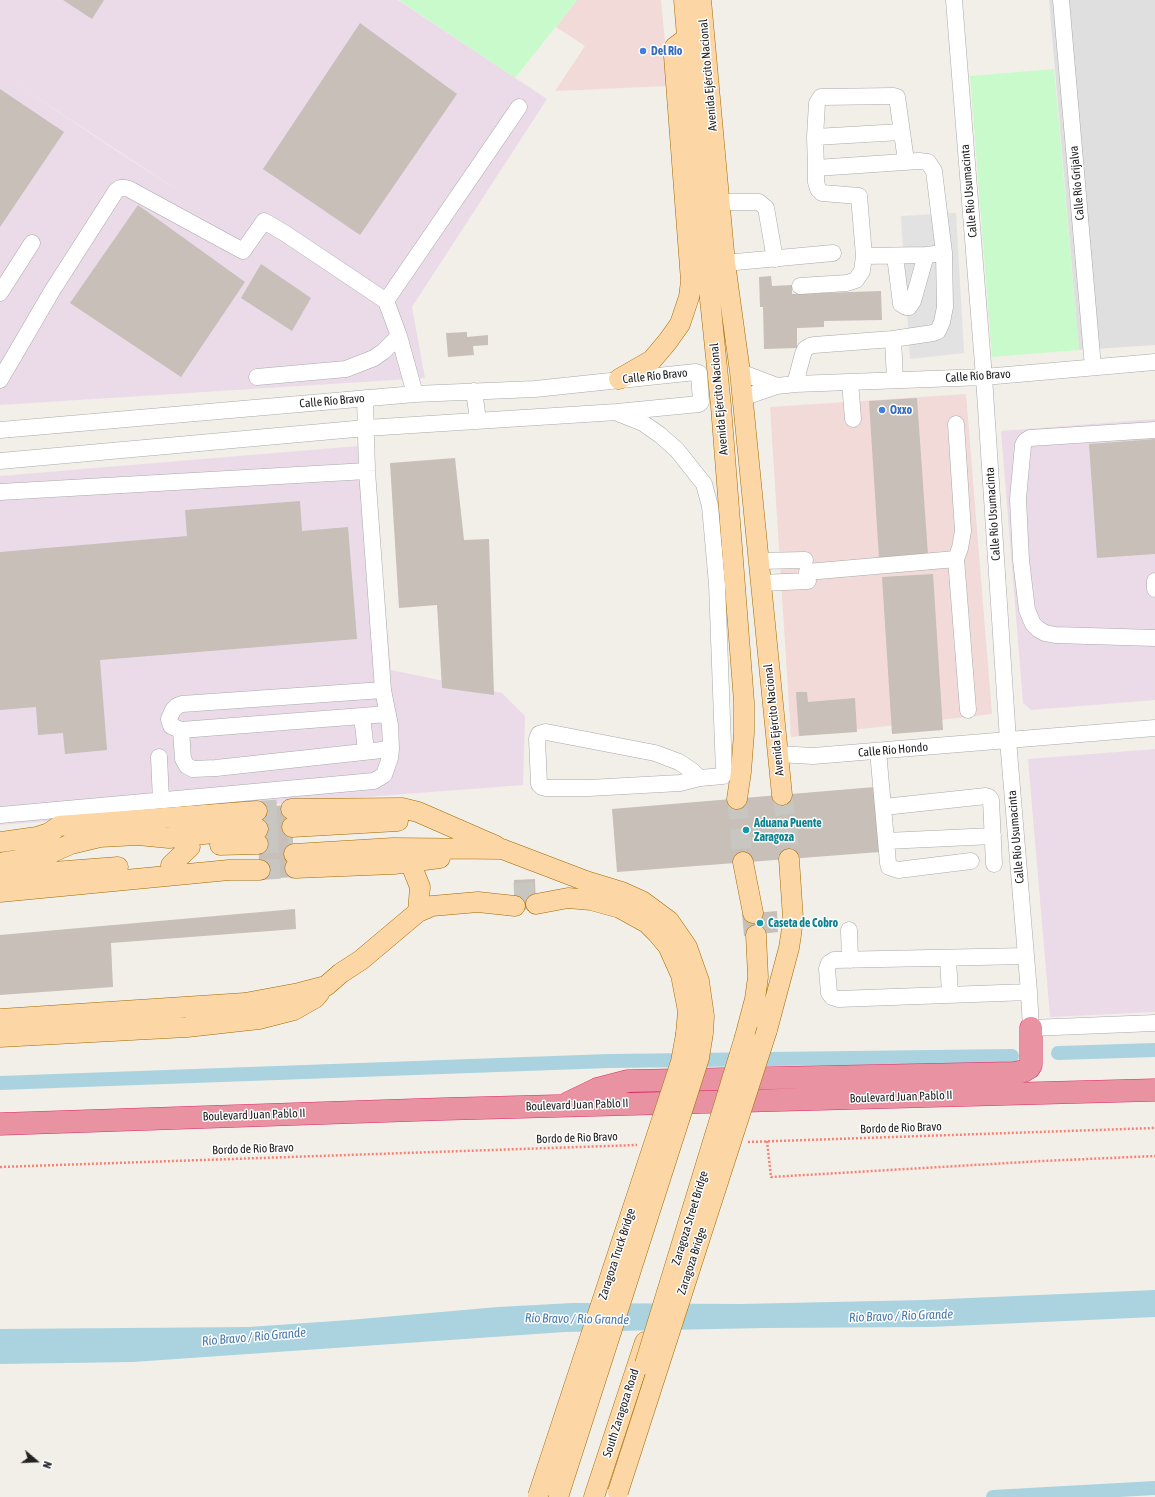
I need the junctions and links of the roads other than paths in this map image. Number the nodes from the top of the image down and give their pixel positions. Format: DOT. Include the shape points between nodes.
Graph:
graph roads {
  1 [pos="684,0"];
  2 [pos="701,0"];
  3 [pos="954,0"];
  4 [pos="1061,0"];
  5 [pos="687,38"];
  6 [pos="519,107"];
  7 [pos="901,132"];
  8 [pos="815,137"];
  9 [pos="906,162"];
  10 [pos="816,168"];
  11 [pos="720,202"];
  12 [pos="703,231"];
  13 [pos="32,243"];
  14 [pos="833,253"];
  15 [pos="944,253"];
  16 [pos="926,255"];
  17 [pos="864,256"];
  18 [pos="895,256"];
  19 [pos="775,258"];
  20 [pos="725,263"];
  21 [pos="800,286"];
  22 [pos="0,293"];
  23 [pos="386,301"];
  24 [pos="399,336"];
  25 [pos="893,339"];
  26 [pos="1155,362"];
  27 [pos="1093,367"];
  28 [pos="740,372"];
  29 [pos="257,377"];
  30 [pos="984,377"];
  31 [pos="0,380"];
  32 [pos="619,380"];
  33 [pos="895,380"];
  34 [pos="850,382"];
  35 [pos="795,384"];
  36 [pos="777,386"];
  37 [pos="474,392"];
  38 [pos="416,394"];
  39 [pos="365,398"];
  40 [pos="742,398"];
  41 [pos="617,412"];
  42 [pos="853,419"];
  43 [pos="478,420"];
  44 [pos="956,424"];
  45 [pos="366,428"];
  46 [pos="0,430"];
  47 [pos="1155,430"];
  48 [pos="0,460"];
  49 [pos="367,471"];
  50 [pos="0,492"];
  51 [pos="956,559"];
  52 [pos="759,561"];
  53 [pos="807,571"];
  54 [pos="1155,582"];
  55 [pos="761,583"];
  56 [pos="1155,589"];
  57 [pos="1155,638"];
  58 [pos="383,690"];
  59 [pos="968,710"];
  60 [pos="388,714"];
  61 [pos="362,716"];
  62 [pos="1155,728"];
  63 [pos="181,730"];
  64 [pos="1008,740"];
  65 [pos="391,749"];
  66 [pos="366,751"];
  67 [pos="878,751"];
  68 [pos="778,754"];
  69 [pos="159,756"];
  70 [pos="700,778"];
  71 [pos="782,795"];
  72 [pos="737,799"];
  73 [pos="161,800"];
  74 [pos="884,807"];
  75 [pos="0,815"];
  76 [pos="993,836"];
  77 [pos="169,838"];
  78 [pos="293,840"];
  79 [pos="886,841"];
  80 [pos="0,842"];
  81 [pos="258,842"];
  82 [pos="190,846"];
  83 [pos="502,849"];
  84 [pos="789,859"];
  85 [pos="971,861"];
  86 [pos="410,862"];
  87 [pos="743,862"];
  88 [pos="0,863"];
  89 [pos="994,864"];
  90 [pos="171,865"];
  91 [pos="0,876"];
  92 [pos="0,892"];
  93 [pos="536,898"];
  94 [pos="514,899"];
  95 [pos="418,912"];
  96 [pos="753,913"];
  97 [pos="849,930"];
  98 [pos="756,935"];
  99 [pos="1026,956"];
  100 [pos="948,958"];
  101 [pos="850,960"];
  102 [pos="326,986"];
  103 [pos="1029,992"];
  104 [pos="950,995"];
  105 [pos="0,1019"];
  106 [pos="1155,1023"];
  107 [pos="1031,1028"];
  108 [pos="695,1033"];
  109 [pos="0,1037"];
  110 [pos="1155,1090"];
  111 [pos="562,1106"];
  112 [pos="0,1124"];
  113 [pos="558,1495"];
  114 [pos="607,1495"];
  115 [pos="537,1497"];
  1 -- 5 [label="main road, Avenida Ejército Nacional"];
  2 -- 11 [label="main road, Avenida Ejército Nacional"];
  3 -- 30 [label="street, Calle Río Usumacinta"];
  4 -- 27 [label="street, Calle Río Grijalva"];
  5 -- 12 [label="main road, Avenida Ejército Nacional"];
  5 -- 32 [label="main road" via="675,47 674,56 691,281 689,297 680,324 652,360"];
  6 -- 23 [label="street"];
  7 -- 8 [label="street"];
  7 -- 8 [label="street" via="898,97 820,97 817,104"];
  7 -- 9 [label="street"];
  8 -- 10 [label="street"];
  9 -- 10 [label="street"];
  9 -- 15 [label="street" via="928,162 934,171"];
  10 -- 17 [label="street" via="816,182 822,193 859,196"];
  11 -- 19 [label="street" via="759,202 766,208"];
  11 -- 20 [label="main road, Avenida Ejército Nacional"];
  12 -- 40 [label="main road" via="720,292 732,390"];
  12 -- 72 [label="main road, Avenida Ejército Nacional" via="721,406 744,702 744,733"];
  13 -- 22 [label="street"];
  14 -- 19 [label="street"];
  15 -- 16 [label="street"];
  15 -- 25 [label="street" via="945,307 940,328 933,333"];
  16 -- 18 [label="street"];
  16 -- 18 [label="street" via="909,307 901,304"];
  17 -- 18 [label="street"];
  17 -- 21 [label="street" via="862,271 856,280 847,283"];
  19 -- 20 [label="street"];
  20 -- 28 [label="main road, Avenida Ejército Nacional"];
  23 -- 24 [label="street"];
  23 -- 31 [label="street" via="264,221 243,251 129,189 120,188 57,284"];
  24 -- 29 [label="street" via="374,358 346,369"];
  24 -- 38 [label="street"];
  25 -- 33 [label="street"];
  25 -- 35 [label="street" via="810,346 803,354"];
  26 -- 27 [label="street, Calle Río Bravo"];
  27 -- 30 [label="street, Calle Río Bravo"];
  28 -- 36 [label="street, Calle Río Bravo"];
  28 -- 40 [label="main road, Avenida Ejército Nacional"];
  30 -- 33 [label="street, Calle Río Bravo"];
  30 -- 64 [label="street, Calle Río Usumacinta"];
  32 -- 37 [label="street, Calle Río Bravo" via="535,389"];
  32 -- 41 [label="street, Calle Río Bravo" via="696,372 699,373 701,402"];
  33 -- 34 [label="street, Calle Río Bravo"];
  34 -- 35 [label="street, Calle Río Bravo"];
  34 -- 42 [label="street"];
  35 -- 36 [label="street, Calle Río Bravo"];
  36 -- 40 [label="street, Calle Río Bravo"];
  37 -- 38 [label="street, Calle Río Bravo"];
  37 -- 43 [label="street"];
  38 -- 39 [label="street, Calle Río Bravo"];
  39 -- 45 [label="street"];
  39 -- 46 [label="street, Calle Río Bravo"];
  40 -- 52 [label="main road, Avenida Ejército Nacional"];
  41 -- 43 [label="street, Calle Río Bravo"];
  41 -- 70 [label="street" via="643,423 677,450 704,484 710,506 717,584 724,772 723,776"];
  43 -- 45 [label="street, Calle Río Bravo"];
  44 -- 51 [label="street" via="963,531"];
  45 -- 48 [label="street, Calle Río Bravo"];
  45 -- 49 [label="street"];
  47 -- 57 [label="street" via="1030,438 1023,445 1018,499 1027,610 1038,630 1055,635"];
  49 -- 50 [label="street"];
  49 -- 58 [label="street"];
  51 -- 53 [label="street"];
  51 -- 59 [label="street"];
  52 -- 53 [label="street"];
  52 -- 55 [label="main road, Avenida Ejército Nacional"];
  53 -- 55 [label="street"];
  54 -- 56 [label="street"];
  55 -- 68 [label="main road, Avenida Ejército Nacional"];
  58 -- 60 [label="street"];
  58 -- 63 [label="street" via="182,704 173,710 169,719 171,726"];
  60 -- 61 [label="street"];
  60 -- 65 [label="street"];
  61 -- 63 [label="street"];
  61 -- 66 [label="street"];
  62 -- 64 [label="street, Calle Río Hondo"];
  63 -- 66 [label="street" via="183,759 187,766 193,769"];
  64 -- 67 [label="street, Calle Río Hondo"];
  64 -- 99 [label="street, Calle Río Usumacinta"];
  65 -- 66 [label="street"];
  65 -- 73 [label="street" via="384,775 374,781"];
  67 -- 68 [label="street, Calle Río Hondo" via="813,756"];
  67 -- 74 [label="street"];
  68 -- 71 [label="main road, Avenida Ejército Nacional"];
  69 -- 73 [label="street"];
  70 -- 70 [label="street" via="680,783 544,788 539,784 538,736 546,732 655,753 679,762"];
  73 -- 75 [label="street"];
  74 -- 76 [label="street" via="988,796 991,800"];
  74 -- 79 [label="street"];
  76 -- 79 [label="street"];
  76 -- 89 [label="street"];
  77 -- 81 [label="main road" via="193,834"];
  77 -- 82 [label="main road"];
  77 -- 88 [label="main road" via="138,835 100,837 71,844 46,854"];
  78 -- 83 [label="main road" via="393,848"];
  78 -- 83 [label="main road" via="402,808 418,812"];
  78 -- 86 [label="main road" via="394,864"];
  79 -- 85 [label="street" via="889,867 895,870"];
  80 -- 81 [label="main road" via="37,837 49,833 58,826"];
  81 -- 82 [label="main road"];
  81 -- 90 [label="main road"];
  81 -- 92 [label="main road" via="229,870"];
  82 -- 90 [label="main road"];
  83 -- 86 [label="main road"];
  83 -- 108 [label="main road" via="622,892 642,901 669,922 687,947 702,999 704,1016"];
  84 -- 114 [label="main road, Zaragoza Bridge, bridge" via="793,918 791,935 767,1030"];
  86 -- 95 [label="main road" via="420,887"];
  87 -- 96 [label="main road"];
  90 -- 91 [label="main road"];
  93 -- 108 [label="main road" via="591,900 620,908 647,923 668,946 681,975"];
  94 -- 95 [label="main road" via="432,906"];
  95 -- 102 [label="main road"];
  97 -- 101 [label="street"];
  98 -- 114 [label="main road, Zaragoza Street Bridge, bridge" via="758,978 745,1037 654,1332"];
  99 -- 100 [label="street"];
  99 -- 103 [label="street, Calle Río Usumacinta"];
  100 -- 101 [label="street"];
  100 -- 104 [label="street"];
  101 -- 104 [label="street" via="834,960 826,969 829,993 832,997 838,999"];
  102 -- 105 [label="main road" via="245,1003"];
  102 -- 109 [label="main road" via="315,998 294,1010 259,1019 187,1027"];
  103 -- 104 [label="street"];
  103 -- 107 [label="street, Calle Río Usumacinta"];
  106 -- 107 [label="street"];
  107 -- 111 [label="highway" via="1031,1065 1024,1071 1014,1073 628,1081 597,1089"];
  108 -- 113 [label="main road, Zaragoza Truck Bridge, bridge" via="699,1058"];
  108 -- 115 [label="main road, Zaragoza Truck Bridge, bridge" via="680,1062"];
  110 -- 111 [label="highway, Boulevard Juan Pablo II"];
  111 -- 112 [label="highway, Boulevard Juan Pablo II"];
}
